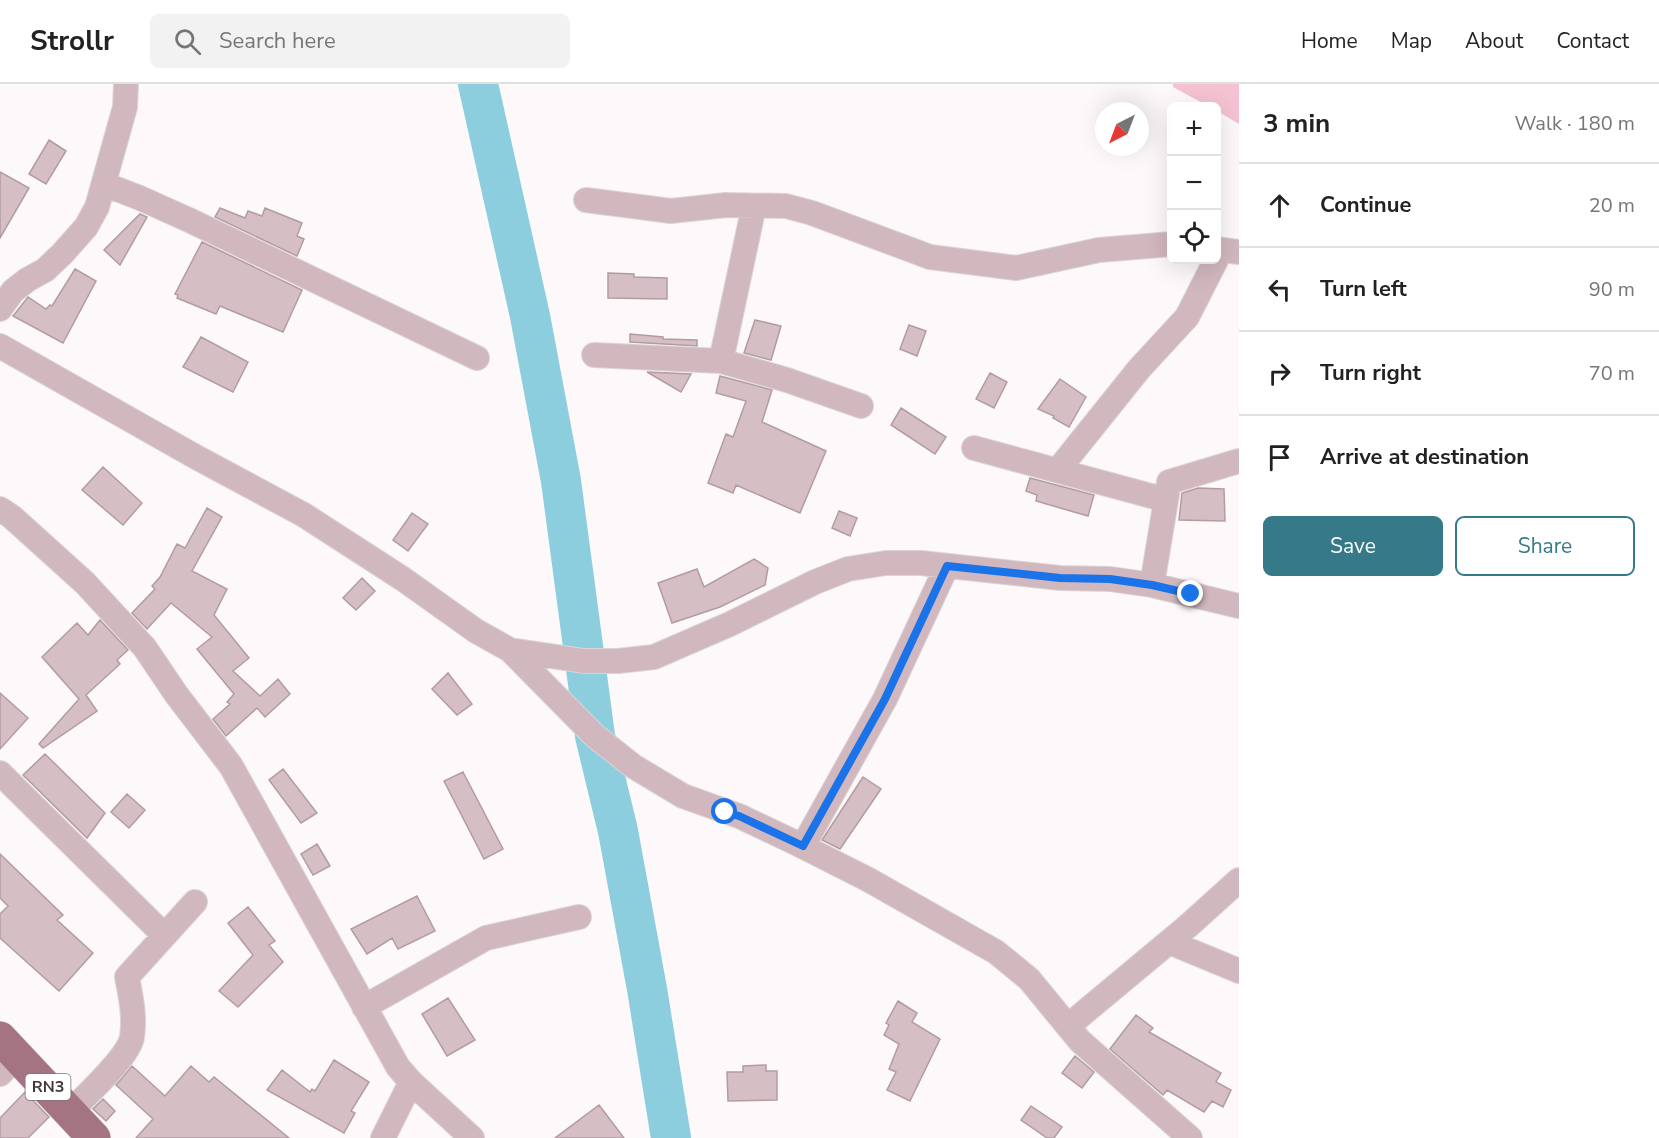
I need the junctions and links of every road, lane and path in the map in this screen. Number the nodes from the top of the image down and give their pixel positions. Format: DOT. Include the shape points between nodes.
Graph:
graph roads {
  1 [pos="126,84"];
  2 [pos="104,184"];
  3 [pos="586,200"];
  4 [pos="754,206"];
  5 [pos="1167,244"];
  6 [pos="1222,254"];
  7 [pos="0,309"];
  8 [pos="0,346"];
  9 [pos="594,355"];
  10 [pos="477,358"];
  11 [pos="721,361"];
  12 [pos="861,406"];
  13 [pos="974,447"];
  14 [pos="1239,461"];
  15 [pos="1058,470"];
  16 [pos="1166,500"];
  17 [pos="0,509"];
  18 [pos="947,566"];
  19 [pos="1152,585"];
  20 [pos="1239,606"];
  21 [pos="510,650"];
  22 [pos="0,773"];
  23 [pos="803,846"];
  24 [pos="1239,880"];
  25 [pos="195,902"];
  26 [pos="579,917"];
  27 [pos="164,935"];
  28 [pos="1169,942"];
  29 [pos="1239,971"];
  30 [pos="364,1007"];
  31 [pos="1068,1026"];
  32 [pos="6,1056"];
  33 [pos="411,1082"];
  34 [pos="70,1112"];
  35 [pos="94,1138"];
  36 [pos="383,1138"];
  37 [pos="472,1138"];
  38 [pos="1190,1138"];
  1 -- 2 [label="street" via="125,106"];
  2 -- 7 [label="street" via="86,227 45,270 13,291"];
  2 -- 10 [label="street" via="189,220"];
  3 -- 4 [label="street" via="671,211"];
  4 -- 5 [label="street" via="786,206 812,213 930,257 1016,268 1099,250"];
  4 -- 11 [label="street"];
  6 -- 15 [label="street" via="1187,317 1138,369"];
  8 -- 21 [label="street" via="304,515"];
  9 -- 11 [label="street"];
  11 -- 12 [label="street"];
  13 -- 15 [label="street"];
  14 -- 16 [label="street" via="1169,482"];
  15 -- 16 [label="street"];
  16 -- 19 [label="street"];
  17 -- 30 [label="street" via="85,583 145,648 231,766"];
  18 -- 19 [label="street"];
  18 -- 21 [label="street" via="886,563 848,569 654,657 584,662"];
  18 -- 23 [label="street" via="885,699"];
  19 -- 20 [label="street"];
  21 -- 23 [label="street" via="595,736 633,766 683,796 739,816"];
  22 -- 27 [label="street"];
  23 -- 31 [label="street" via="996,952 1029,979"];
  24 -- 28 [label="street"];
  25 -- 27 [label="street"];
  26 -- 30 [label="street" via="486,938"];
  27 -- 34 [label="street" via="127,977 133,1007 132,1039 122,1056"];
  28 -- 29 [label="street"];
  28 -- 31 [label="street"];
  30 -- 33 [label="street" via="398,1067"];
  31 -- 38 [label="street"];
  32 -- 34 [label="highway, RN3"];
  33 -- 36 [label="street"];
  33 -- 37 [label="street"];
  34 -- 35 [label="highway, RN3"];
}
